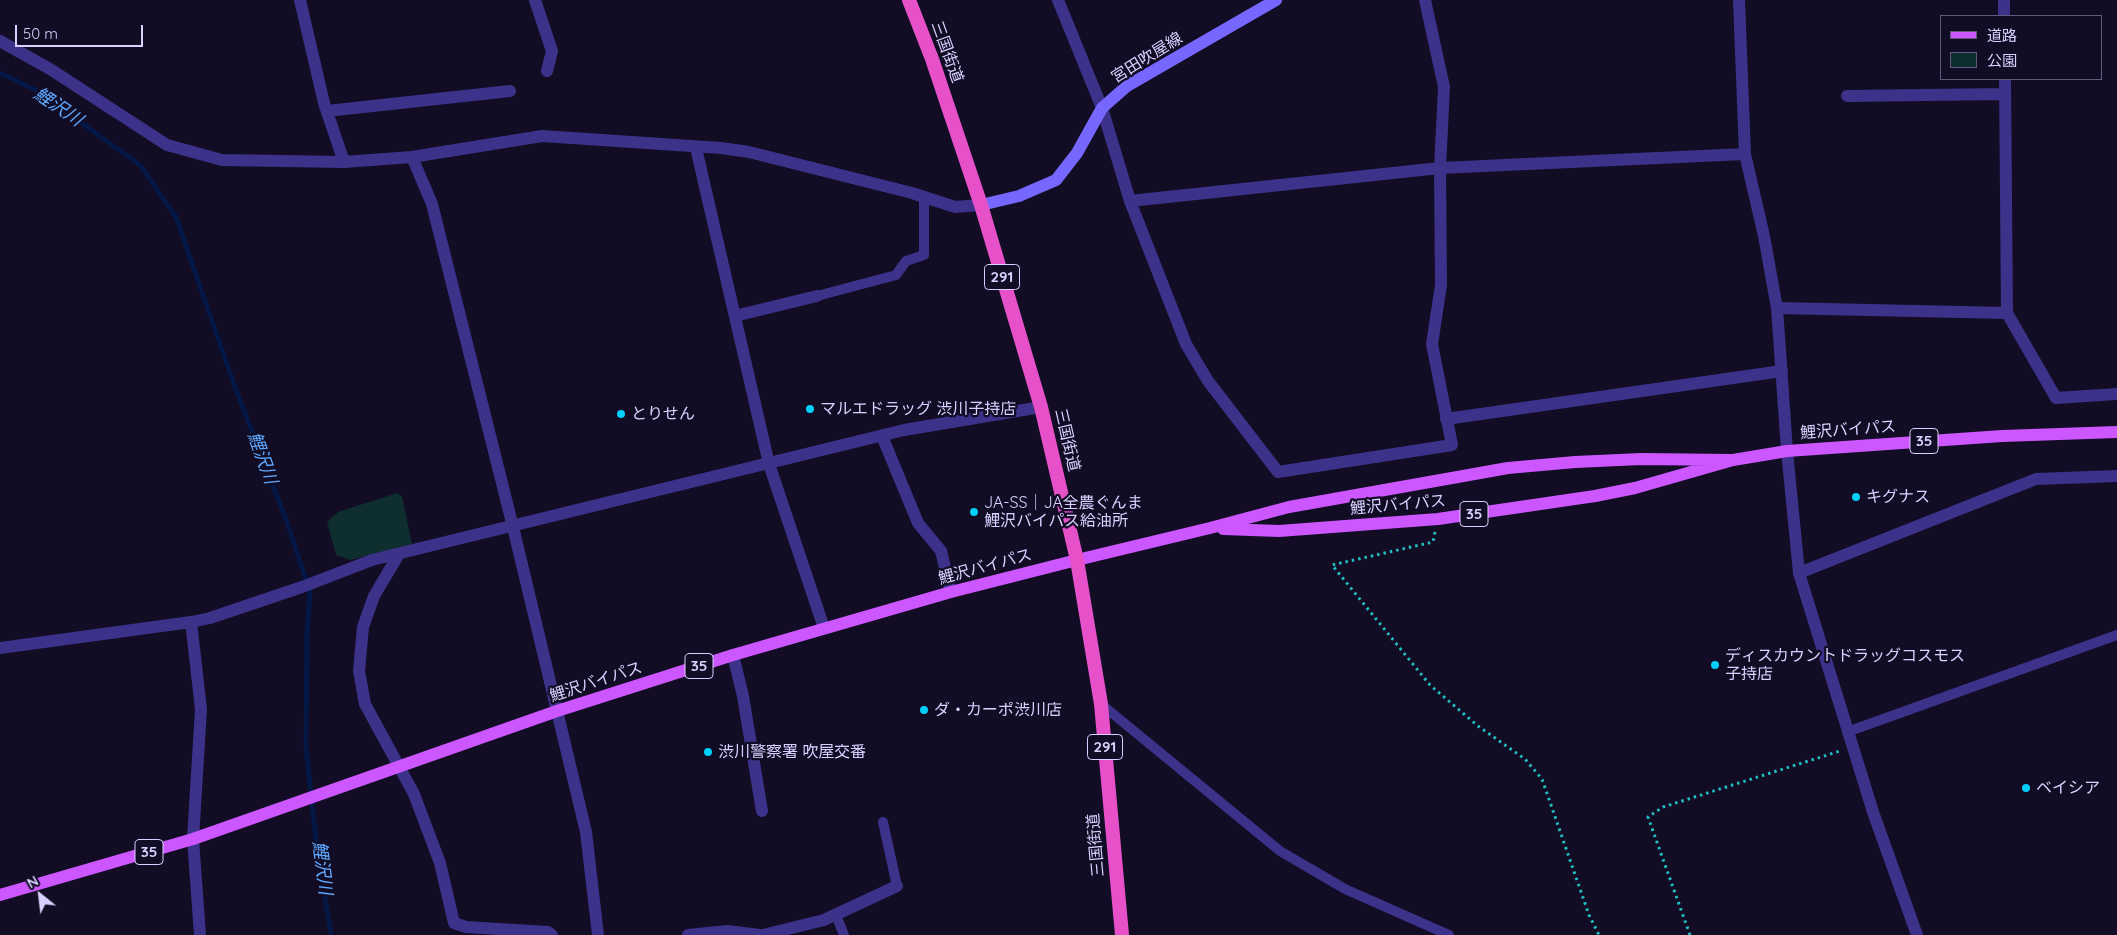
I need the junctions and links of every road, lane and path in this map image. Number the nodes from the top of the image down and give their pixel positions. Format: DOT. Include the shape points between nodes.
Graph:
graph roads {
  1 [pos="300,0"];
  2 [pos="535,0"];
  3 [pos="909,0"];
  4 [pos="1058,0"];
  5 [pos="1276,0"];
  6 [pos="1425,0"];
  7 [pos="1739,0"];
  8 [pos="2004,0"];
  9 [pos="2004,15"];
  10 [pos="0,41"];
  11 [pos="547,71"];
  12 [pos="2005,80"];
  13 [pos="510,91"];
  14 [pos="2005,94"];
  15 [pos="1847,96"];
  16 [pos="1102,108"];
  17 [pos="327,111"];
  18 [pos="696,148"];
  19 [pos="1745,154"];
  20 [pos="412,157"];
  21 [pos="344,162"];
  22 [pos="1440,168"];
  23 [pos="924,197"];
  24 [pos="1130,200"];
  25 [pos="981,205"];
  26 [pos="817,296"];
  27 [pos="1777,308"];
  28 [pos="2007,313"];
  29 [pos="735,316"];
  30 [pos="1782,371"];
  31 [pos="2117,394"];
  32 [pos="1041,407"];
  33 [pos="1446,419"];
  34 [pos="2117,432"];
  35 [pos="882,436"];
  36 [pos="1787,451"];
  37 [pos="1732,460"];
  38 [pos="769,464"];
  39 [pos="2117,476"];
  40 [pos="1438,519"];
  41 [pos="513,527"];
  42 [pos="1210,528"];
  43 [pos="399,554"];
  44 [pos="1077,560"];
  45 [pos="1799,573"];
  46 [pos="951,592"];
  47 [pos="191,622"];
  48 [pos="824,628"];
  49 [pos="2117,635"];
  50 [pos="0,648"];
  51 [pos="733,654"];
  52 [pos="1101,704"];
  53 [pos="557,711"];
  54 [pos="1847,732"];
  55 [pos="1852,747"];
  56 [pos="399,767"];
  57 [pos="762,810"];
  58 [pos="883,822"];
  59 [pos="193,839"];
  60 [pos="898,886"];
  61 [pos="0,895"];
  62 [pos="836,914"];
  63 [pos="200,935"];
  64 [pos="552,935"];
  65 [pos="598,935"];
  66 [pos="688,935"];
  67 [pos="762,935"];
  68 [pos="844,935"];
  69 [pos="1122,935"];
  70 [pos="1449,935"];
  71 [pos="1599,935"];
  72 [pos="1690,935"];
  73 [pos="1917,935"];
  1 -- 17 [label="street"];
  2 -- 11 [label="street" via="552,51"];
  3 -- 25 [label="highway, 三国街道 / 291"];
  4 -- 16 [label="street"];
  5 -- 16 [label="main road, 宮田吹屋線" via="1127,86"];
  6 -- 22 [label="street" via="1444,87"];
  7 -- 19 [label="street"];
  8 -- 9 [label="street"];
  10 -- 21 [label="street" via="50,69 167,145 222,160"];
  12 -- 14 [label="street"];
  13 -- 17 [label="street"];
  14 -- 15 [label="street"];
  14 -- 28 [label="street"];
  16 -- 24 [label="street"];
  16 -- 25 [label="main road, 宮田吹屋線" via="1077,153 1056,180 1019,196"];
  17 -- 21 [label="street"];
  18 -- 20 [label="street" via="542,136"];
  18 -- 23 [label="street" via="749,152"];
  18 -- 29 [label="street"];
  19 -- 22 [label="street"];
  19 -- 27 [label="street"];
  20 -- 21 [label="street"];
  20 -- 41 [label="street" via="432,204"];
  22 -- 24 [label="street"];
  22 -- 33 [label="street" via="1441,285 1432,344"];
  23 -- 25 [label="street" via="955,207"];
  23 -- 26 [label="lane" via="924,255 906,261 896,275"];
  24 -- 33 [label="street" via="1186,344 1208,381 1278,472 1452,445"];
  25 -- 32 [label="highway, 三国街道 / 291"];
  26 -- 29 [label="street"];
  27 -- 28 [label="street"];
  27 -- 30 [label="street"];
  28 -- 31 [label="street" via="2056,398"];
  29 -- 38 [label="street"];
  30 -- 33 [label="street"];
  30 -- 36 [label="street"];
  32 -- 35 [label="street"];
  32 -- 44 [label="highway, 三国街道 / 291"];
  34 -- 36 [label="main road, 鯉沢バイパス / 35" via="2002,436"];
  35 -- 38 [label="street"];
  35 -- 46 [label="street" via="918,523 941,551"];
  36 -- 37 [label="main road, 鯉沢バイパス / 35"];
  36 -- 45 [label="street"];
  37 -- 40 [label="main road, 鯉沢バイパス / 35" via="1635,488"];
  37 -- 42 [label="main road, 鯉沢バイパス / 35" via="1641,459 1517,467 1290,507"];
  38 -- 41 [label="street"];
  38 -- 48 [label="street"];
  39 -- 45 [label="street" via="2036,479"];
  40 -- 42 [label="main road, 鯉沢バイパス / 35" via="1278,531"];
  40 -- 71 [label="path" via="1433,542 1332,565 1430,685 1478,726 1525,759 1542,779 1589,915"];
  41 -- 43 [label="street"];
  41 -- 53 [label="street"];
  42 -- 44 [label="main road, 鯉沢バイパス / 35"];
  43 -- 47 [label="street" via="372,560 302,587"];
  43 -- 56 [label="street" via="374,596 363,627 359,671 365,704"];
  44 -- 46 [label="main road, 鯉沢バイパス / 35"];
  44 -- 52 [label="highway, 三国街道 / 291"];
  45 -- 54 [label="street"];
  46 -- 48 [label="main road, 鯉沢バイパス / 35"];
  47 -- 50 [label="street"];
  47 -- 59 [label="street" via="201,709"];
  48 -- 51 [label="main road, 鯉沢バイパス / 35"];
  49 -- 54 [label="lane"];
  51 -- 53 [label="main road, 鯉沢バイパス / 35"];
  51 -- 57 [label="street"];
  52 -- 69 [label="highway, 三国街道 / 291"];
  52 -- 70 [label="lane" via="1280,851 1345,888"];
  53 -- 56 [label="main road, 鯉沢バイパス / 35"];
  53 -- 65 [label="street" via="586,832"];
  54 -- 55 [label="street"];
  55 -- 72 [label="path" via="1663,807 1648,817"];
  55 -- 73 [label="street"];
  56 -- 59 [label="main road, 鯉沢バイパス / 35"];
  56 -- 64 [label="street" via="414,794 440,863 454,923"];
  58 -- 60 [label="lane"];
  59 -- 61 [label="main road, 鯉沢バイパス / 35"];
  59 -- 63 [label="street"];
  60 -- 62 [label="street"];
  62 -- 67 [label="street"];
  62 -- 68 [label="lane"];
  66 -- 67 [label="street" via="727,931"];
}
